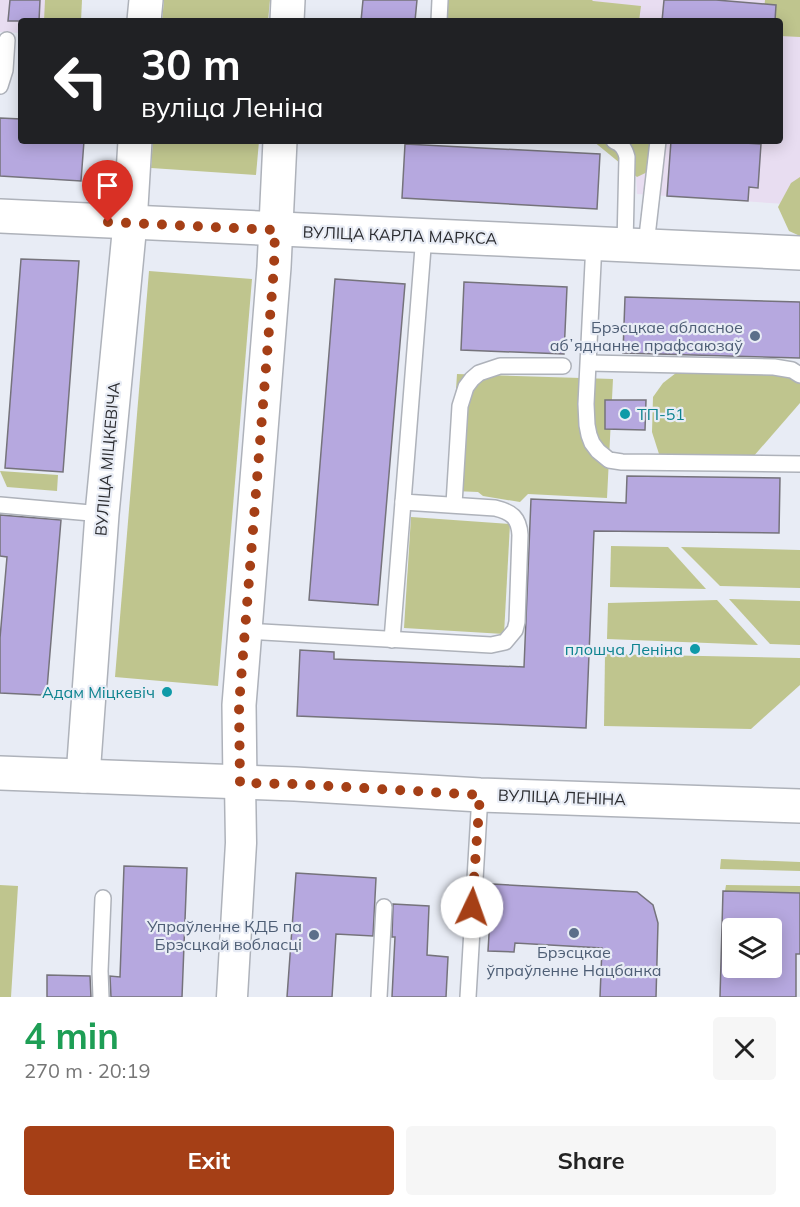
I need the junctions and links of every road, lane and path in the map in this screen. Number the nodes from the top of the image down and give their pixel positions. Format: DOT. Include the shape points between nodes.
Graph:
graph roads {
  1 [pos="146,0"];
  2 [pos="288,0"];
  3 [pos="440,0"];
  4 [pos="144,18"];
  5 [pos="287,18"];
  6 [pos="439,18"];
  7 [pos="8,40"];
  8 [pos="0,86"];
  9 [pos="135,144"];
  10 [pos="280,144"];
  11 [pos="620,144"];
  12 [pos="657,144"];
  13 [pos="0,216"];
  14 [pos="130,223"];
  15 [pos="275,230"];
  16 [pos="423,235"];
  17 [pos="622,244"];
  18 [pos="800,253"];
  19 [pos="589,363"];
  20 [pos="563,366"];
  21 [pos="800,375"];
  22 [pos="798,463"];
  23 [pos="403,502"];
  24 [pos="454,504"];
  25 [pos="0,505"];
  26 [pos="102,514"];
  27 [pos="244,631"];
  28 [pos="392,639"];
  29 [pos="0,773"];
  30 [pos="83,776"];
  31 [pos="240,783"];
  32 [pos="480,795"];
  33 [pos="800,806"];
  34 [pos="104,898"];
  35 [pos="384,907"];
  36 [pos="101,997"];
  37 [pos="232,997"];
  38 [pos="379,997"];
  39 [pos="468,997"];
  1 -- 4 [label="main road"];
  2 -- 5 [label="main road"];
  3 -- 6 [label="lane"];
  7 -- 8 [label="lane"];
  9 -- 14 [label="main road, ВУЛІЦА МІЦКЕВІЧА"];
  10 -- 15 [label="main road"];
  11 -- 17 [label="lane" via="627,157"];
  12 -- 17 [label="lane"];
  13 -- 14 [label="main road, ВУЛІЦА КАРЛА МАРКСА"];
  14 -- 15 [label="main road, ВУЛІЦА КАРЛА МАРКСА"];
  14 -- 26 [label="main road, ВУЛІЦА МІЦКЕВІЧА"];
  15 -- 16 [label="main road, ВУЛІЦА КАРЛА МАРКСА"];
  15 -- 27 [label="main road"];
  16 -- 17 [label="main road, ВУЛІЦА КАРЛА МАРКСА"];
  16 -- 23 [label="lane"];
  17 -- 18 [label="main road, ВУЛІЦА КАРЛА МАРКСА"];
  17 -- 19 [label="lane"];
  19 -- 21 [label="lane" via="774,367"];
  19 -- 22 [label="lane" via="589,435 609,460"];
  20 -- 24 [label="lane" via="500,366 479,372 472,379 460,406"];
  23 -- 24 [label="lane"];
  23 -- 28 [label="lane"];
  24 -- 28 [label="lane" via="503,510 516,519 520,535 515,630 505,642 491,645"];
  25 -- 26 [label="lane"];
  26 -- 30 [label="main road, ВУЛІЦА МІЦКЕВІЧА"];
  27 -- 28 [label="lane"];
  27 -- 31 [label="main road" via="239,705"];
  29 -- 30 [label="main road, ВУЛІЦА ЛЕНІНА"];
  30 -- 31 [label="main road, ВУЛІЦА ЛЕНІНА"];
  31 -- 32 [label="main road, ВУЛІЦА ЛЕНІНА"];
  31 -- 37 [label="street" via="241,843"];
  32 -- 33 [label="main road, ВУЛІЦА ЛЕНІНА"];
  32 -- 39 [label="lane"];
  34 -- 36 [label="lane"];
  35 -- 38 [label="lane"];
}
